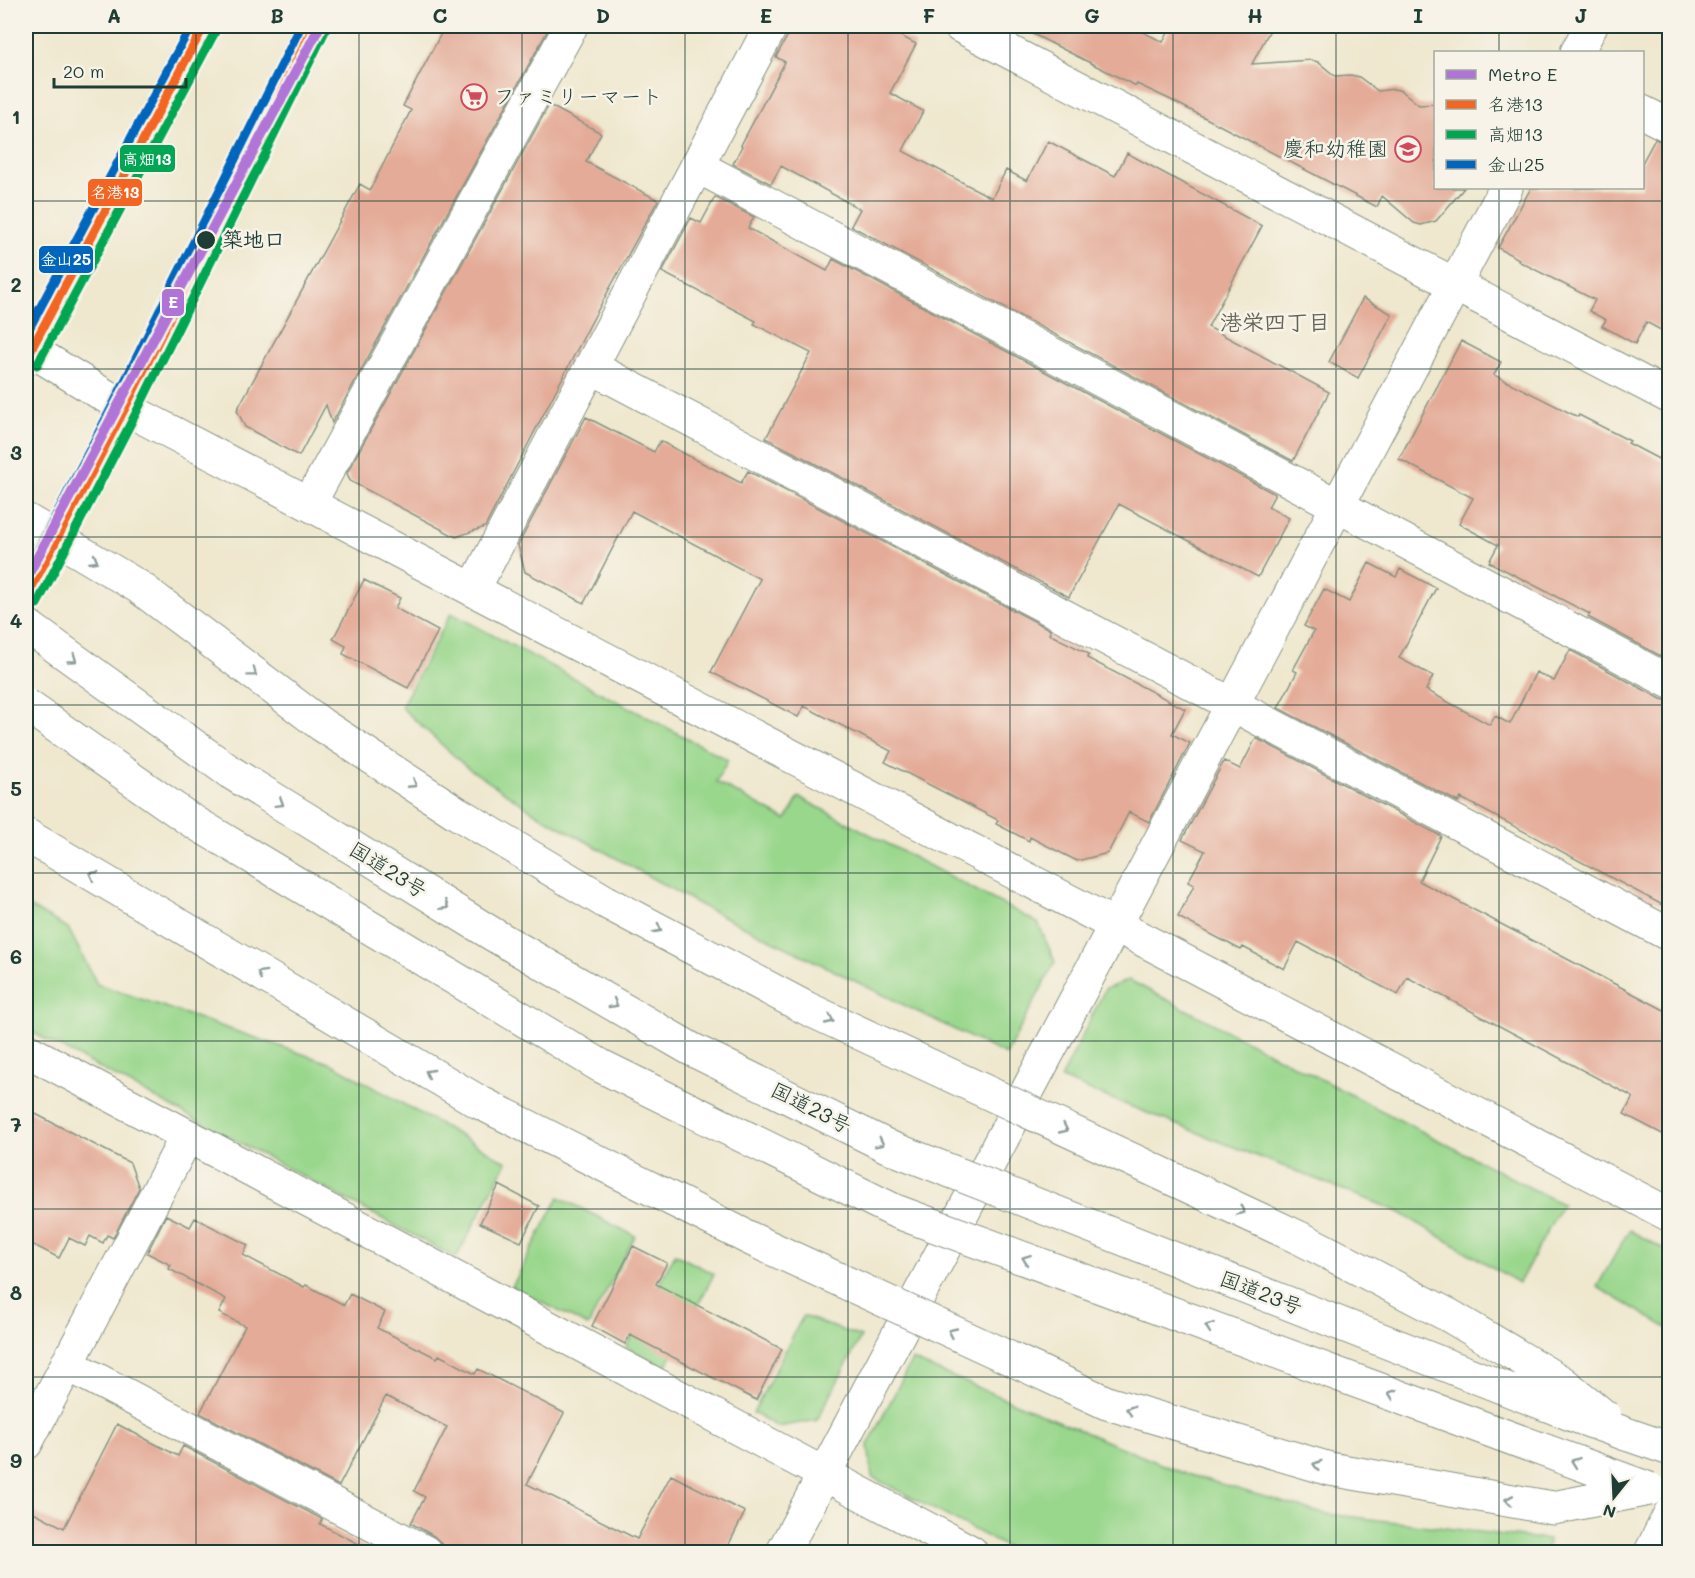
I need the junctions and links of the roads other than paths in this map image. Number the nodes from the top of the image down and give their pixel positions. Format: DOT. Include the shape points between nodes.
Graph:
graph roads {
  1 [pos="204,26"];
  2 [pos="314,26"];
  3 [pos="571,26"];
  4 [pos="771,26"];
  5 [pos="960,26"];
  6 [pos="1591,26"];
  7 [pos="1578,51"];
  8 [pos="1644,113"];
  9 [pos="1670,126"];
  10 [pos="698,165"];
  11 [pos="1505,189"];
  12 [pos="1454,284"];
  13 [pos="27,352"];
  14 [pos="591,367"];
  15 [pos="1670,397"];
  16 [pos="125,408"];
  17 [pos="309,504"];
  18 [pos="1337,505"];
  19 [pos="26,520"];
  20 [pos="57,539"];
  21 [pos="473,590"];
  22 [pos="26,598"];
  23 [pos="26,625"];
  24 [pos="1670,682"];
  25 [pos="1232,704"];
  26 [pos="26,705"];
  27 [pos="26,835"];
  28 [pos="1115,925"];
  29 [pos="1670,935"];
  30 [pos="26,1051"];
  31 [pos="187,1136"];
  32 [pos="1670,1215"];
  33 [pos="67,1364"];
  34 [pos="1626,1434"];
  35 [pos="26,1443"];
  36 [pos="1670,1449"];
  37 [pos="824,1475"];
  38 [pos="1659,1493"];
  39 [pos="1670,1514"];
  40 [pos="425,1552"];
  41 [pos="783,1552"];
  42 [pos="971,1552"];
  43 [pos="1651,1552"];
  1 -- 13 [label="main road"];
  2 -- 16 [label="main road"];
  3 -- 17 [label="main road"];
  4 -- 10 [label="main road"];
  5 -- 12 [label="main road"];
  6 -- 7 [label="main road"];
  8 -- 9 [label="main road"];
  10 -- 14 [label="main road"];
  10 -- 18 [label="main road"];
  11 -- 12 [label="main road"];
  12 -- 15 [label="main road"];
  12 -- 18 [label="main road"];
  13 -- 16 [label="main road"];
  14 -- 21 [label="main road"];
  14 -- 25 [label="main road"];
  16 -- 17 [label="main road"];
  16 -- 20 [label="main road"];
  17 -- 21 [label="main road"];
  18 -- 24 [label="main road"];
  18 -- 25 [label="main road"];
  19 -- 20 [label="main road"];
  20 -- 22 [label="main road"];
  20 -- 34 [label="main road, one-way, bridge" via="139,587 322,725 457,813 606,902 806,1008 1304,1240 1450,1316 1563,1383"];
  21 -- 28 [label="main road"];
  23 -- 34 [label="main road, 国道23号, one-way, bridge" via="230,772 494,936 691,1049 889,1148"];
  25 -- 28 [label="main road"];
  25 -- 29 [label="main road"];
  38 -- 26 [label="main road, one-way, bridge" via="895,1211 601,1066 189,819"];
  38 -- 27 [label="main road, one-way, bridge" via="1553,1508 1330,1469 1107,1403 751,1239 479,1102"];
  28 -- 32 [label="main road"];
  28 -- 37 [label="main road"];
  30 -- 31 [label="main road"];
  31 -- 33 [label="main road"];
  31 -- 37 [label="main road"];
  33 -- 35 [label="main road"];
  33 -- 40 [label="main road"];
  34 -- 36 [label="main road, 国道23号"];
  37 -- 41 [label="main road"];
  37 -- 42 [label="main road"];
  39 -- 43 [label="main road"];
}
